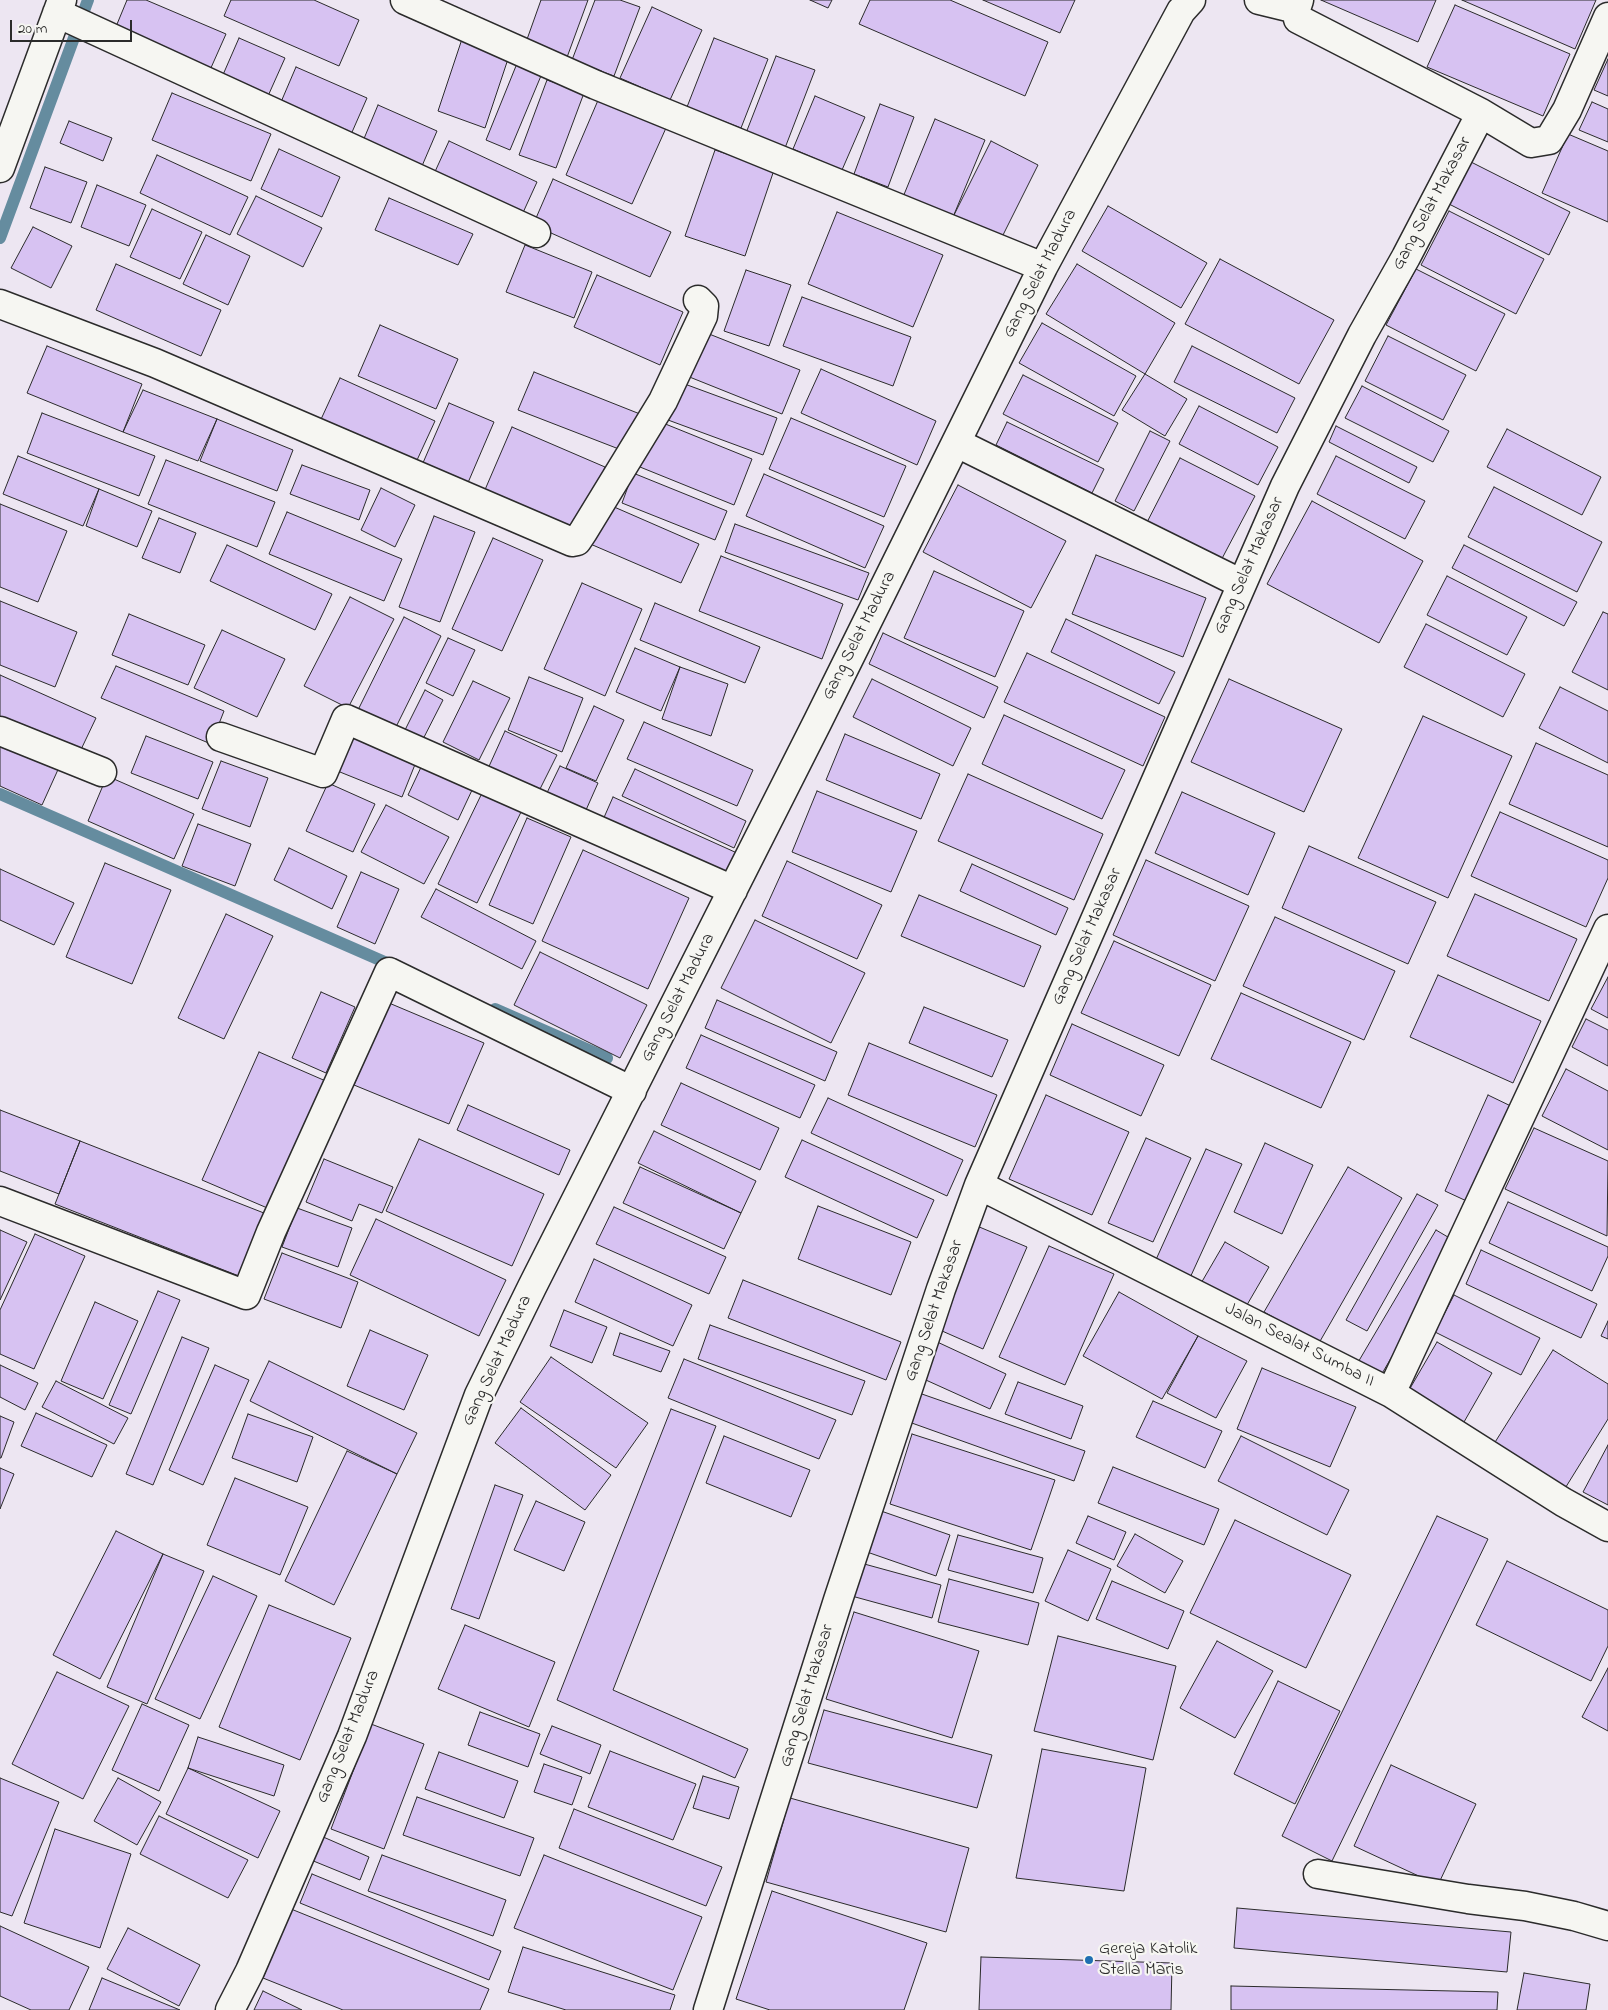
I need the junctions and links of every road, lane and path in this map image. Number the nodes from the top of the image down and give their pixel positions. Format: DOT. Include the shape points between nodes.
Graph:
graph roads {
  1 [pos="405,0"];
  2 [pos="1259,0"];
  3 [pos="1186,5"];
  4 [pos="1298,5"];
  5 [pos="62,10"];
  6 [pos="1605,31"];
  7 [pos="1482,113"];
  8 [pos="0,168"];
  9 [pos="536,233"];
  10 [pos="1043,267"];
  11 [pos="698,300"];
  12 [pos="5,306"];
  13 [pos="957,443"];
  14 [pos="1242,584"];
  15 [pos="0,731"];
  16 [pos="221,737"];
  17 [pos="102,772"];
  18 [pos="733,890"];
  19 [pos="1608,930"];
  20 [pos="632,1091"];
  21 [pos="979,1185"];
  22 [pos="0,1201"];
  23 [pos="1391,1393"];
  24 [pos="1608,1527"];
  25 [pos="1318,1874"];
  26 [pos="1608,1926"];
  27 [pos="230,2010"];
  28 [pos="708,2010"];
  1 -- 10 [label="street" via="596,86"];
  2 -- 4 [label="street"];
  3 -- 10 [label="street, Gang Selat Madura"];
  4 -- 7 [label="street" via="1298,19"];
  5 -- 8 [label="street"];
  5 -- 9 [label="street" via="96,30"];
  6 -- 7 [label="street" via="1567,110 1548,140 1531,143"];
  7 -- 14 [label="street, Gang Selat Makasar" via="1285,486"];
  10 -- 13 [label="street, Gang Selat Madura"];
  11 -- 12 [label="street" via="704,306 703,316 664,401 583,532 577,541 572,542 155,363"];
  13 -- 14 [label="street"];
  13 -- 18 [label="street, Gang Selat Madura"];
  14 -- 21 [label="street, Gang Selat Makasar"];
  15 -- 17 [label="street"];
  16 -- 18 [label="street" via="323,773 346,719"];
  18 -- 20 [label="street, Gang Selat Madura"];
  19 -- 23 [label="street"];
  20 -- 22 [label="street" via="388,972 271,1232 246,1296"];
  20 -- 27 [label="street, Gang Selat Madura" via="480,1395 352,1736"];
  21 -- 23 [label="street, Jalan Sealat Sumba II"];
  21 -- 28 [label="street, Gang Selat Makasar" via="941,1289 838,1600"];
  23 -- 24 [label="street, Jalan Sealat Sumba II"];
  25 -- 26 [label="street" via="1525,1906"];
}
